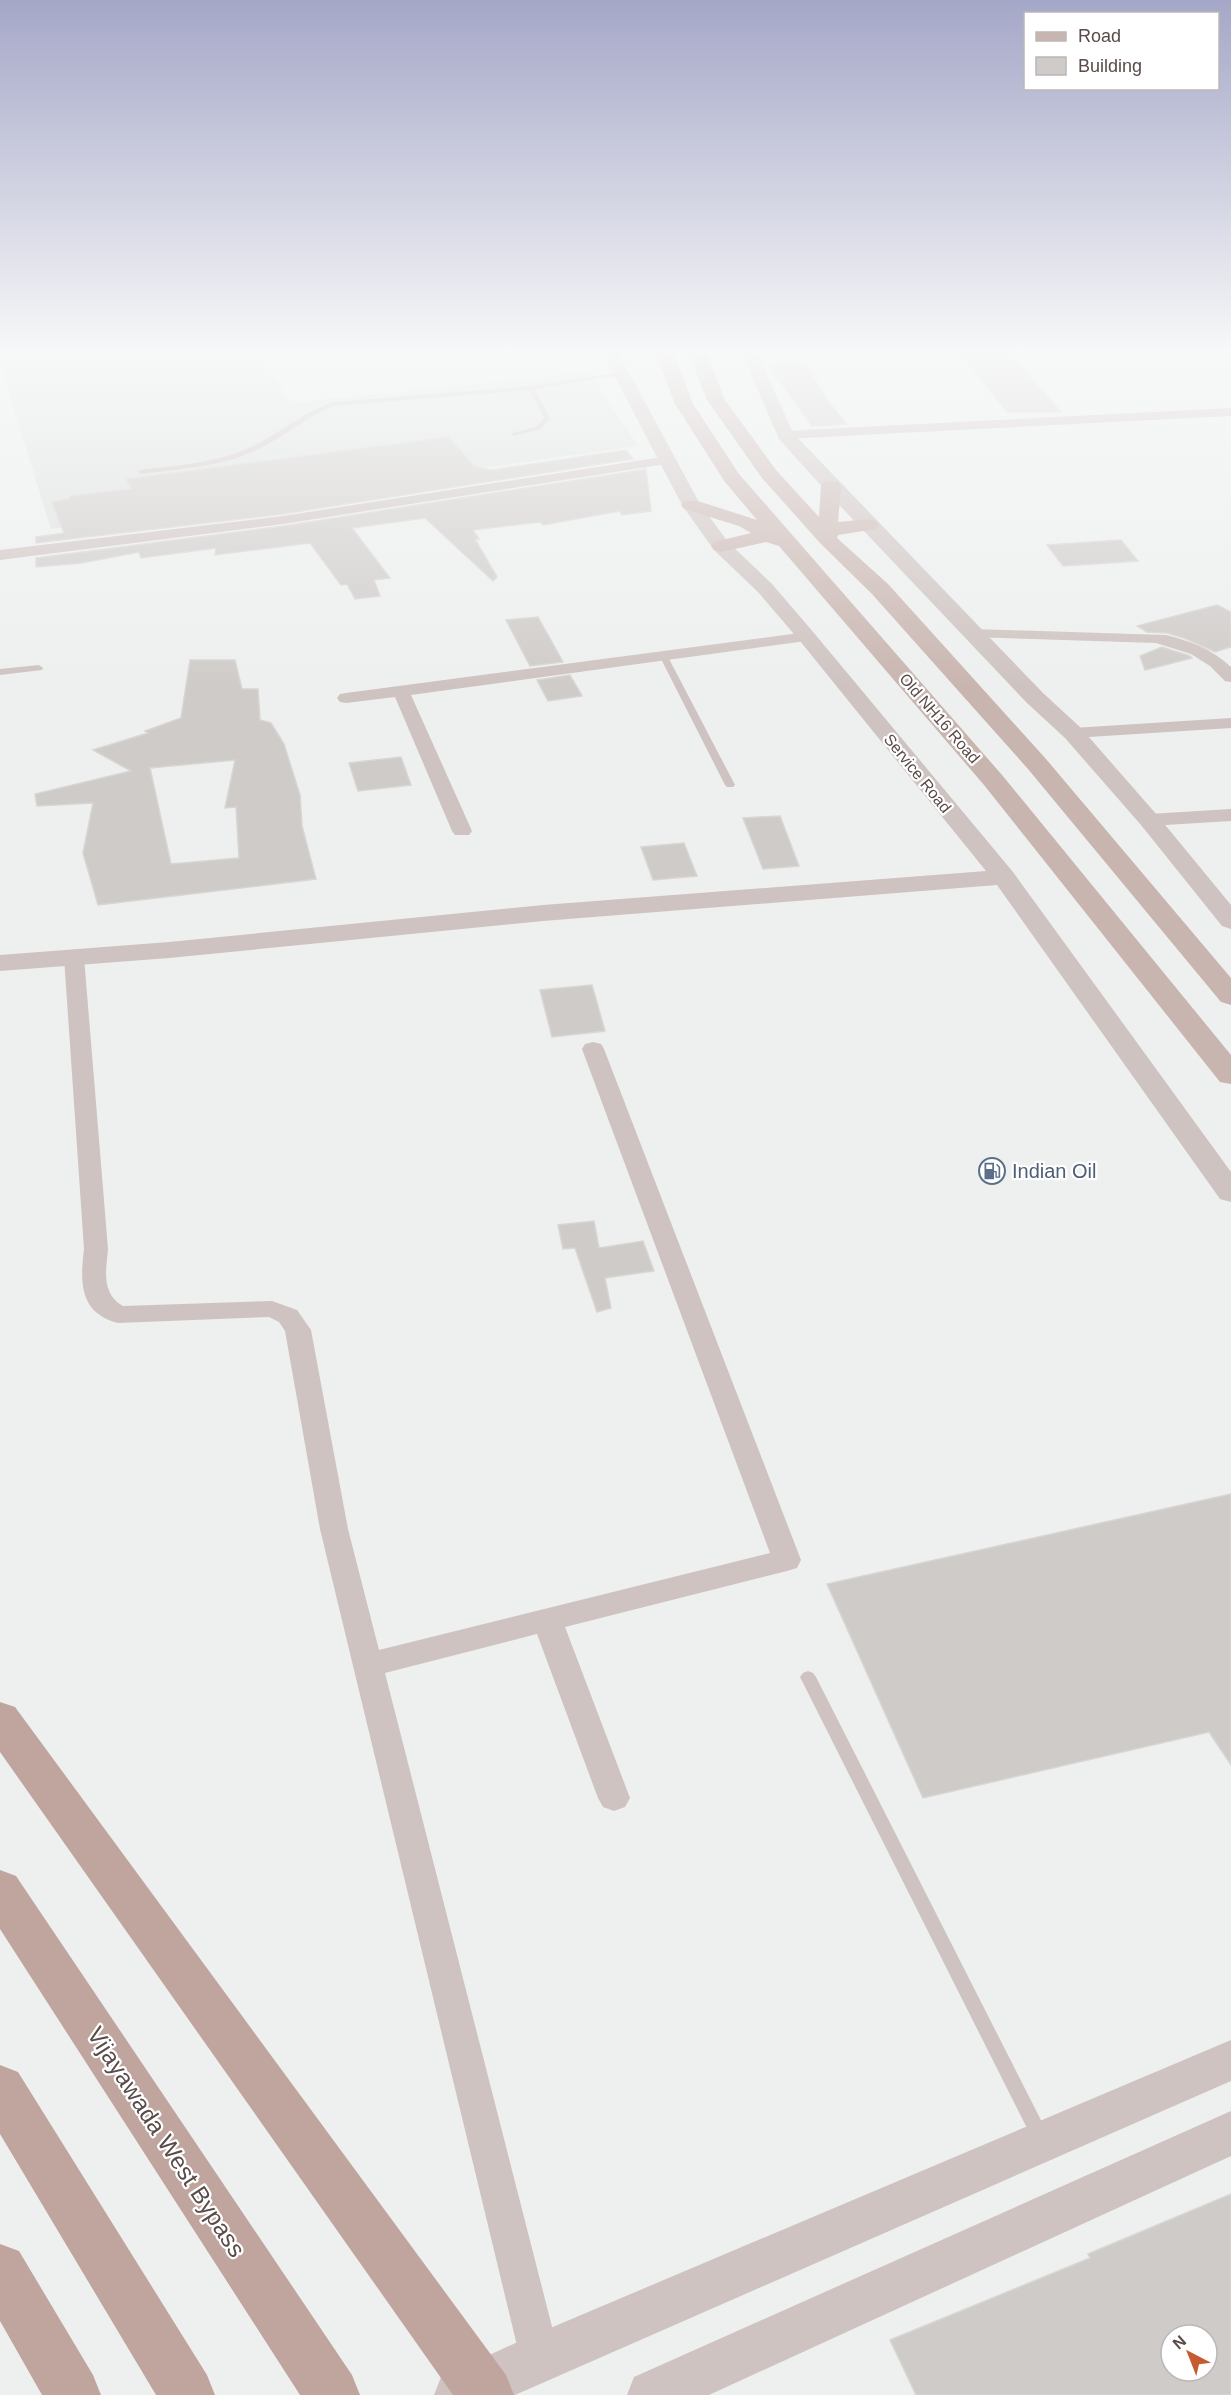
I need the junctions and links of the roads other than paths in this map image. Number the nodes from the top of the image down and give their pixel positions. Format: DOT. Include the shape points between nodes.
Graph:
graph roads {
  1 [pos="191,464"];
  2 [pos="644,464"];
  3 [pos="670,464"];
  4 [pos="723,464"];
  5 [pos="762,464"];
  6 [pos="811,464"];
  7 [pos="141,472"];
  8 [pos="831,486"];
  9 [pos="691,505"];
  10 [pos="869,525"];
  11 [pos="827,534"];
  12 [pos="769,535"];
  13 [pos="720,546"];
  14 [pos="793,548"];
  15 [pos="0,555"];
  16 [pos="974,634"];
  17 [pos="807,637"];
  18 [pos="663,655"];
  19 [pos="39,668"];
  20 [pos="0,672"];
  21 [pos="1231,677"];
  22 [pos="401,691"];
  23 [pos="346,698"];
  24 [pos="1231,723"];
  25 [pos="1073,733"];
  26 [pos="730,784"];
  27 [pos="1231,815"];
  28 [pos="1149,820"];
  29 [pos="462,831"];
  30 [pos="1004,877"];
  31 [pos="1224,901"];
  32 [pos="1231,921"];
  33 [pos="74,957"];
  34 [pos="0,963"];
  35 [pos="1231,996"];
  36 [pos="593,1050"];
  37 [pos="1231,1075"];
  38 [pos="1231,1193"];
  39 [pos="547,1620"];
  40 [pos="368,1665"];
  41 [pos="808,1677"];
  42 [pos="0,1719"];
  43 [pos="614,1798"];
  44 [pos="0,1890"];
  45 [pos="1231,2060"];
  46 [pos="0,2088"];
  47 [pos="1231,2133"];
  48 [pos="1042,2141"];
  49 [pos="0,2270"];
  50 [pos="540,2358"];
  51 [pos="474,2392"];
  52 [pos="73,2395"];
  53 [pos="187,2395"];
  54 [pos="332,2395"];
  55 [pos="652,2395"];
  1 -- 7 [label="lane"];
  2 -- 15 [label="street" via="283,520"];
  3 -- 9 [label="street, Service Road"];
  4 -- 14 [label="main road, Old NH16 Road"];
  5 -- 11 [label="main road"];
  6 -- 8 [label="street"];
  8 -- 10 [label="street"];
  8 -- 11 [label="main road"];
  9 -- 12 [label="main road" via="746,522"];
  9 -- 13 [label="street, Service Road"];
  10 -- 11 [label="main road"];
  10 -- 16 [label="street"];
  11 -- 35 [label="main road" via="1037,764"];
  12 -- 13 [label="main road"];
  12 -- 14 [label="main road"];
  13 -- 17 [label="street, Service Road" via="765,588"];
  14 -- 37 [label="main road, Old NH16 Road" via="993,780"];
  16 -- 21 [label="street" via="1174,640 1221,666"];
  16 -- 25 [label="street"];
  17 -- 18 [label="street"];
  17 -- 30 [label="street, Service Road"];
  18 -- 22 [label="street"];
  18 -- 26 [label="lane"];
  19 -- 20 [label="lane"];
  22 -- 23 [label="street"];
  22 -- 29 [label="street"];
  24 -- 25 [label="street"];
  25 -- 28 [label="street"];
  27 -- 28 [label="street"];
  28 -- 31 [label="street"];
  30 -- 33 [label="street" via="543,913"];
  30 -- 38 [label="street, Service Road"];
  31 -- 32 [label="street"];
  33 -- 34 [label="street"];
  33 -- 40 [label="street" via="96,1249 92,1286 102,1307 118,1315 272,1309 288,1316 298,1330 334,1529"];
  36 -- 39 [label="street" via="787,1560"];
  39 -- 40 [label="street"];
  39 -- 43 [label="street"];
  40 -- 50 [label="street"];
  41 -- 48 [label="lane"];
  42 -- 51 [label="highway"];
  44 -- 54 [label="highway, Vijayawada West Bypass"];
  45 -- 48 [label="street"];
  46 -- 53 [label="highway"];
  47 -- 55 [label="street"];
  48 -- 50 [label="street"];
  49 -- 52 [label="highway"];
  50 -- 51 [label="street"];
}
